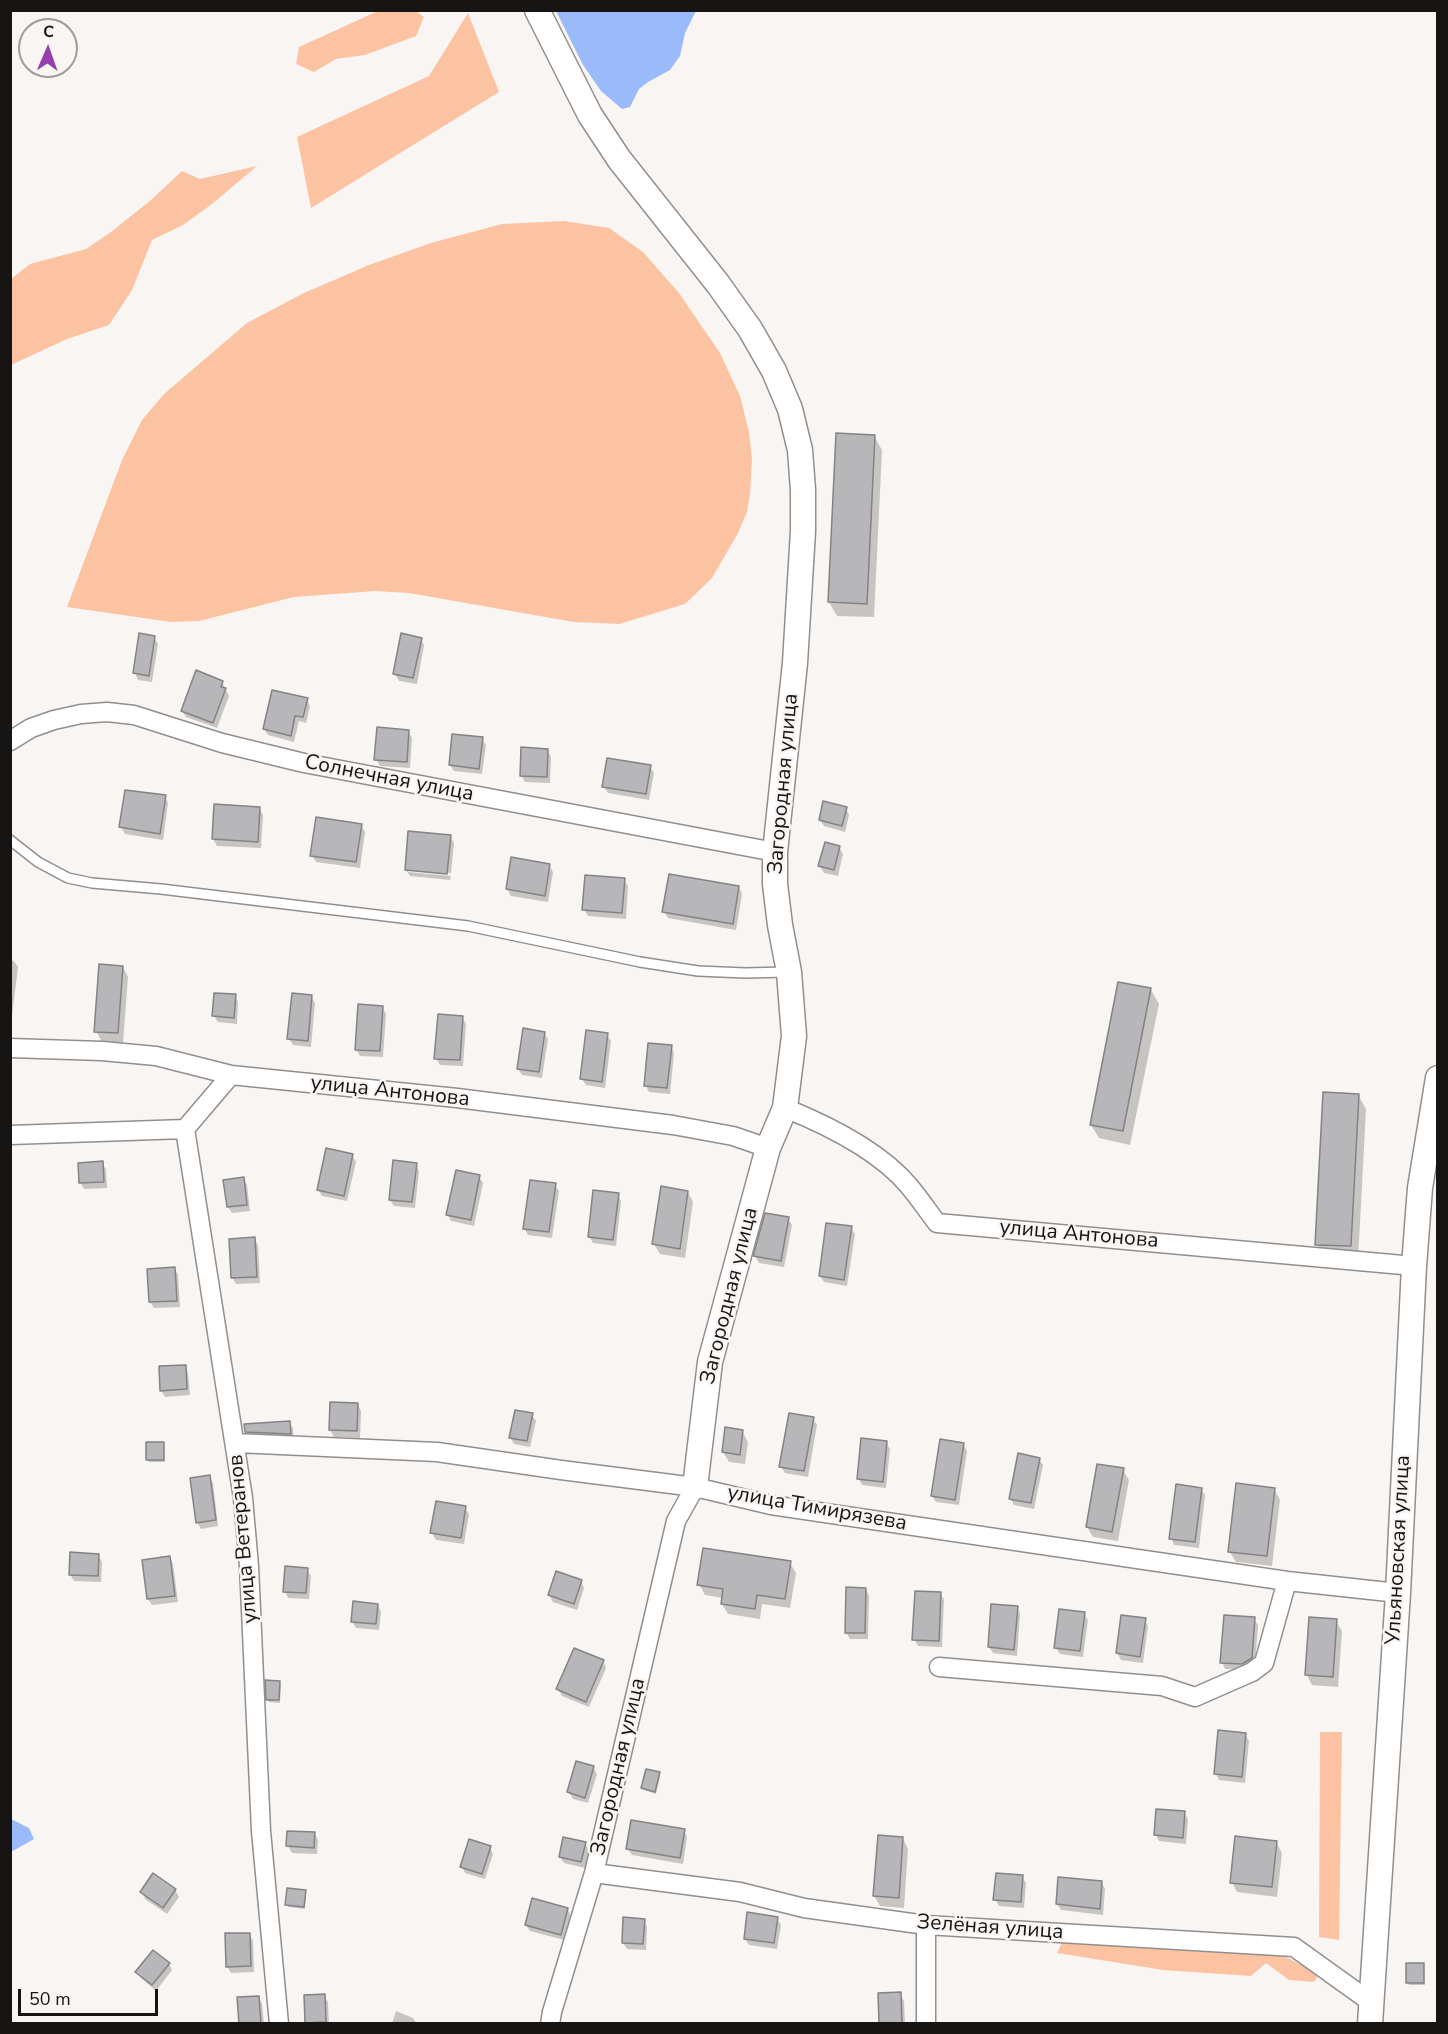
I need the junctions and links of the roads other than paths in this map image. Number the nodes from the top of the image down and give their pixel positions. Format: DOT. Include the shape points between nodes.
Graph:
graph roads {
  1 [pos="537,10"];
  2 [pos="10,741"];
  3 [pos="10,840"];
  4 [pos="775,852"];
  5 [pos="789,972"];
  6 [pos="10,1048"];
  7 [pos="231,1075"];
  8 [pos="1437,1078"];
  9 [pos="785,1108"];
  10 [pos="185,1129"];
  11 [pos="10,1135"];
  12 [pos="768,1148"];
  13 [pos="1414,1266"];
  14 [pos="236,1443"];
  15 [pos="695,1487"];
  16 [pos="1287,1581"];
  17 [pos="1398,1593"];
  18 [pos="939,1667"];
  19 [pos="594,1874"];
  20 [pos="926,1925"];
  21 [pos="1371,2013"];
  22 [pos="279,2024"];
  23 [pos="550,2024"];
  24 [pos="926,2024"];
  1 -- 4 [label="street, Загородная улица" via="596,124 636,183 750,329 790,409 800,450 803,531 795,663"];
  2 -- 4 [label="street, Солнечная улица" via="31,728 81,714 134,715 222,743 304,763"];
  3 -- 5 [label="lane" via="38,862 68,878 92,883 468,926 610,957 698,971"];
  4 -- 5 [label="street, Загородная улица" via="775,884"];
  5 -- 9 [label="street, Загородная улица" via="794,1036"];
  6 -- 7 [label="street, улица Антонова" via="156,1056"];
  7 -- 10 [label="street"];
  7 -- 12 [label="street, улица Антонова" via="674,1125 733,1136"];
  8 -- 13 [label="street, Ульяновская улица" via="1420,1188"];
  9 -- 12 [label="street, Загородная улица"];
  9 -- 13 [label="street, улица Антонова" via="823,1123 876,1157 908,1184 938,1223"];
  10 -- 11 [label="street"];
  10 -- 14 [label="street, улица Ветеранов"];
  12 -- 15 [label="street, Загородная улица" via="710,1362"];
  13 -- 17 [label="street, Ульяновская улица"];
  14 -- 15 [label="street, улица Тимирязева" via="437,1452"];
  14 -- 22 [label="street, улица Ветеранов" via="249,1566 261,1831"];
  15 -- 16 [label="street, улица Тимирязева" via="771,1505"];
  15 -- 19 [label="street, Загородная улица" via="676,1521"];
  16 -- 17 [label="street, улица Тимирязева"];
  16 -- 18 [label="street" via="1264,1663 1195,1697 1162,1686"];
  17 -- 21 [label="street, Ульяновская улица"];
  19 -- 20 [label="street, Зелёная улица" via="740,1892 804,1908"];
  19 -- 23 [label="street, Загородная улица"];
  20 -- 21 [label="street, Зелёная улица" via="1294,1947"];
  20 -- 24 [label="street"];
}
